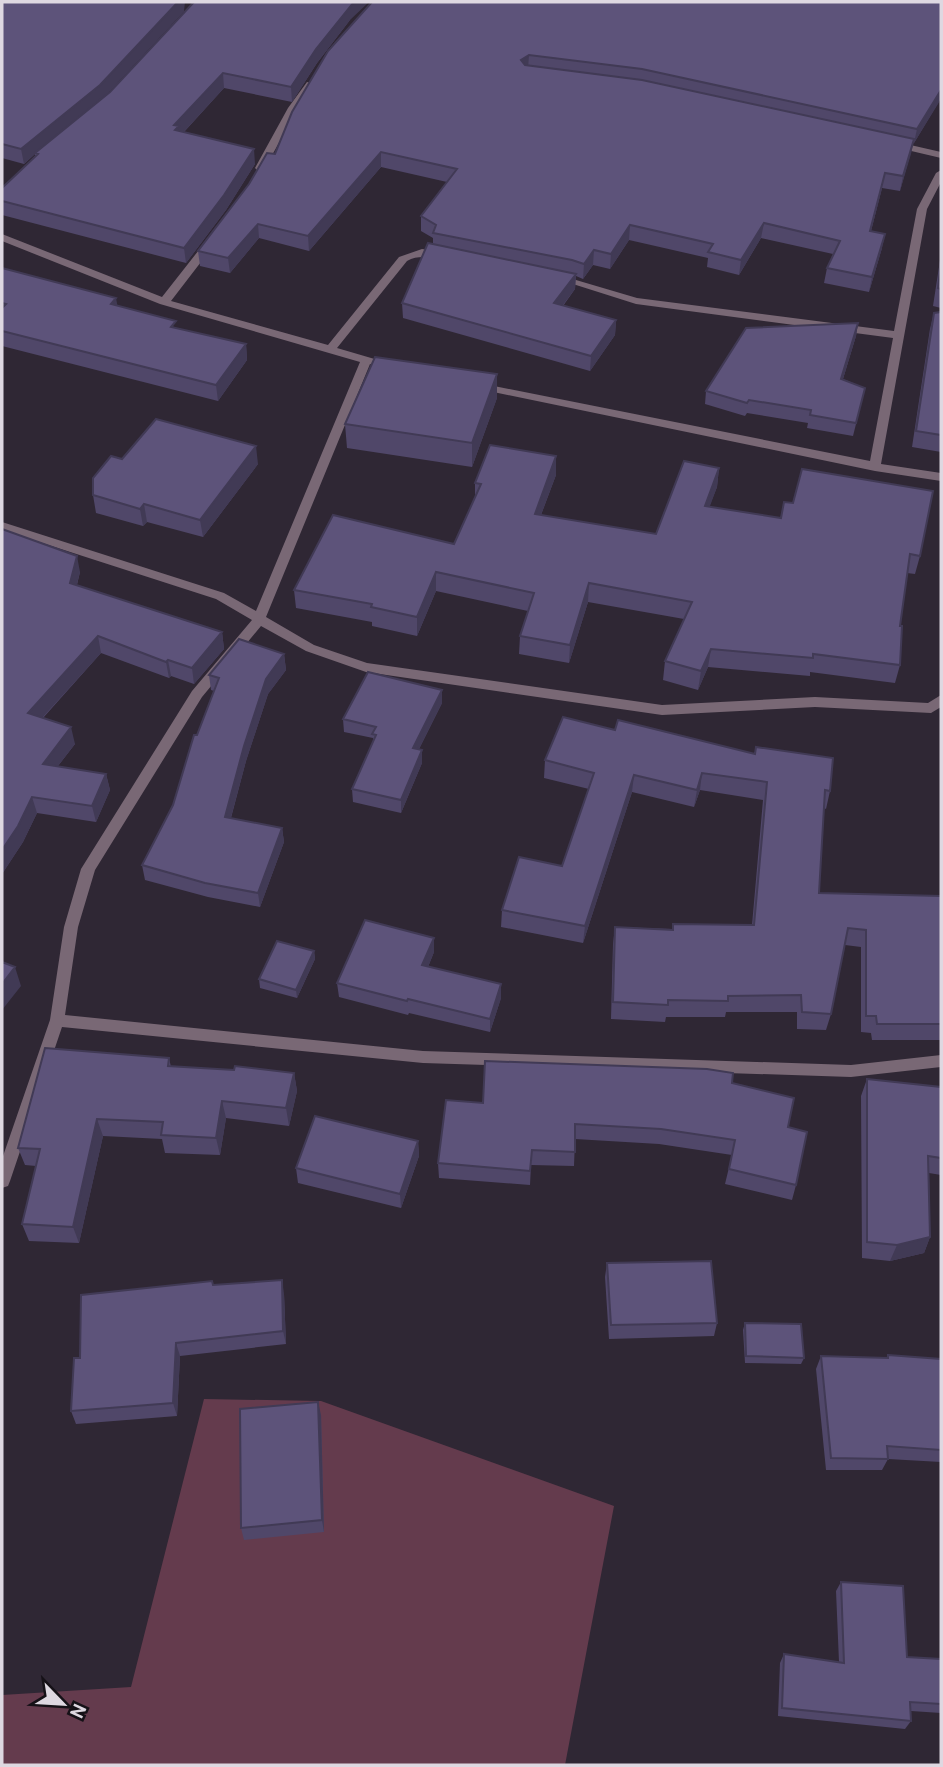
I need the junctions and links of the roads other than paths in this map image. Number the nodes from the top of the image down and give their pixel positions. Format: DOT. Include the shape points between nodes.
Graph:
graph roads {
  1 [pos="317,74"];
  2 [pos="877,140"];
  3 [pos="941,155"];
  4 [pos="941,173"];
  5 [pos="252,182"];
  6 [pos="2,237"];
  7 [pos="215,237"];
  8 [pos="452,256"];
  9 [pos="544,274"];
  10 [pos="164,302"];
  11 [pos="898,335"];
  12 [pos="330,351"];
  13 [pos="366,361"];
  14 [pos="399,369"];
  15 [pos="468,384"];
  16 [pos="874,467"];
  17 [pos="941,477"];
  18 [pos="2,526"];
  19 [pos="259,620"];
  20 [pos="941,700"];
  21 [pos="57,1020"];
  22 [pos="941,1061"];
  23 [pos="2,1181"];
  1 -- 5 [label="street"];
  2 -- 3 [label="street"];
  4 -- 11 [label="street" via="922,209"];
  6 -- 10 [label="street"];
  7 -- 10 [label="street"];
  8 -- 12 [label="street" via="426,252 403,259"];
  9 -- 11 [label="street" via="636,301"];
  10 -- 12 [label="street"];
  11 -- 16 [label="street"];
  12 -- 13 [label="street"];
  13 -- 14 [label="street"];
  13 -- 19 [label="street"];
  15 -- 16 [label="street"];
  16 -- 17 [label="street"];
  18 -- 19 [label="street" via="220,596"];
  19 -- 20 [label="street" via="310,648 366,667 662,710 815,702 930,708"];
  19 -- 21 [label="street" via="197,694 88,869 71,928"];
  21 -- 22 [label="street" via="423,1057 851,1071"];
  21 -- 23 [label="street"];
}
